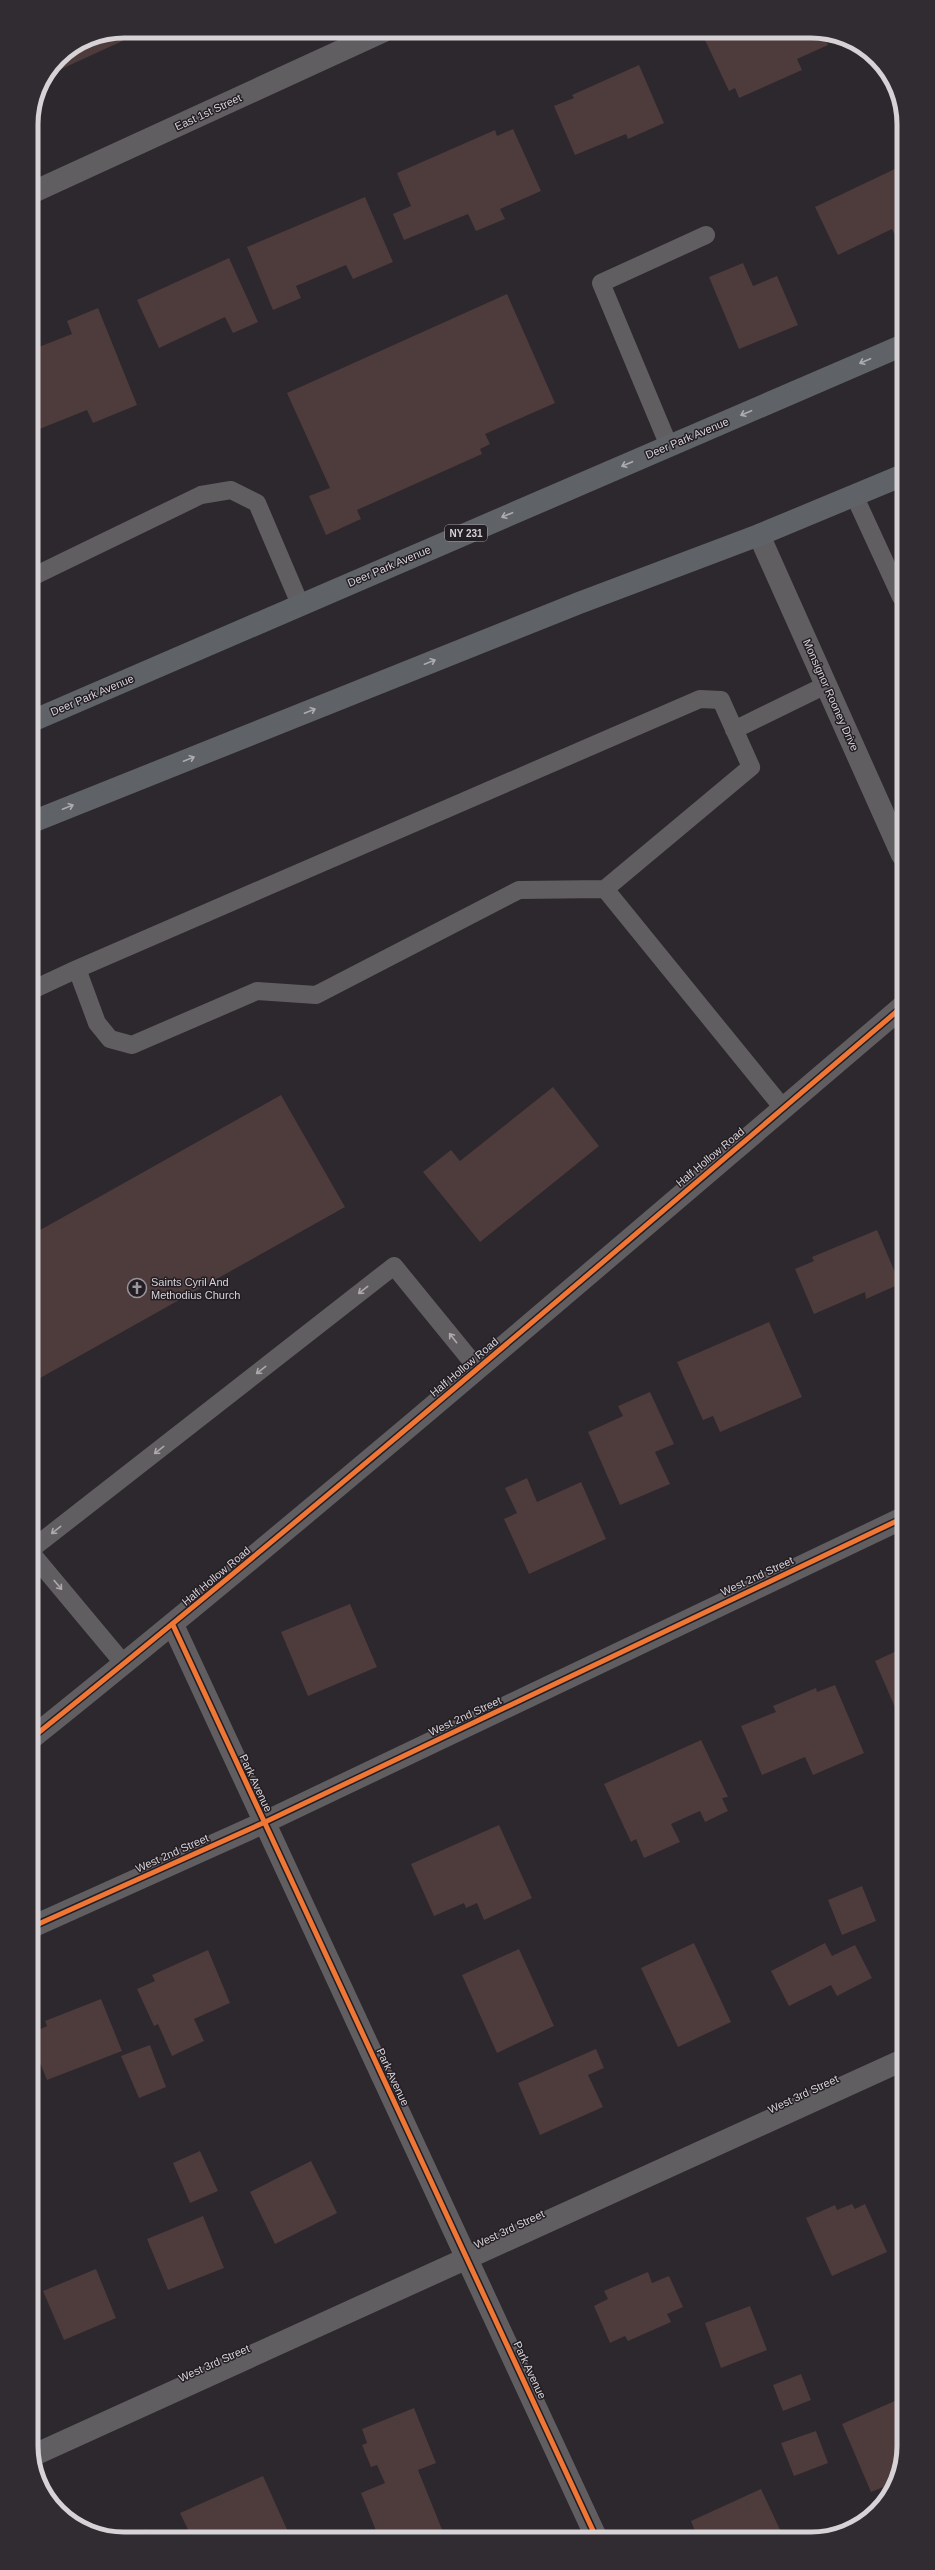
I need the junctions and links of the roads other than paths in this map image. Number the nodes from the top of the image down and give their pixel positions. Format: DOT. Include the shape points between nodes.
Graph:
graph roads {
  1 [pos="369,38"];
  2 [pos="38,190"];
  3 [pos="706,235"];
  4 [pos="897,348"];
  5 [pos="669,446"];
  6 [pos="897,478"];
  7 [pos="854,496"];
  8 [pos="759,535"];
  9 [pos="38,573"];
  10 [pos="897,586"];
  11 [pos="300,604"];
  12 [pos="826,685"];
  13 [pos="38,718"];
  14 [pos="734,730"];
  15 [pos="38,820"];
  16 [pos="897,829"];
  17 [pos="605,889"];
  18 [pos="77,969"];
  19 [pos="38,987"];
  20 [pos="897,1011"];
  21 [pos="783,1108"];
  22 [pos="478,1369"];
  23 [pos="897,1521"];
  24 [pos="38,1544"];
  25 [pos="38,1561"];
  26 [pos="173,1625"];
  27 [pos="124,1664"];
  28 [pos="38,1733"];
  29 [pos="263,1823"];
  30 [pos="38,1924"];
  31 [pos="897,2063"];
  32 [pos="468,2259"];
  33 [pos="39,2452"];
  34 [pos="594,2532"];
  1 -- 2 [label="street, East 1st Street"];
  3 -- 5 [label="lane" via="601,283"];
  4 -- 5 [label="main road, Deer Park Avenue / NY 231, one-way"];
  5 -- 11 [label="main road, Deer Park Avenue / NY 231, one-way"];
  6 -- 7 [label="main road"];
  7 -- 8 [label="main road"];
  7 -- 10 [label="lane"];
  8 -- 12 [label="street, Monsignor Rooney Drive"];
  15 -- 8 [label="main road, one-way" via="572,606"];
  9 -- 11 [label="lane" via="201,495 231,490 257,503"];
  11 -- 13 [label="main road, Deer Park Avenue / NY 231"];
  12 -- 14 [label="lane"];
  12 -- 16 [label="street, Monsignor Rooney Drive"];
  14 -- 17 [label="lane" via="751,768"];
  14 -- 18 [label="lane" via="721,700 700,698"];
  17 -- 18 [label="lane" via="520,890 316,995 257,991 132,1045 110,1039 97,1023"];
  17 -- 21 [label="lane"];
  18 -- 19 [label="lane"];
  20 -- 21 [label="street, Half Hollow Road"];
  21 -- 22 [label="street, Half Hollow Road"];
  22 -- 24 [label="lane, one-way" via="394,1266"];
  22 -- 26 [label="street, Half Hollow Road"];
  23 -- 29 [label="street, West 2nd Street"];
  25 -- 27 [label="lane, one-way"];
  26 -- 27 [label="street, Half Hollow Road"];
  26 -- 29 [label="street, Park Avenue"];
  27 -- 28 [label="street, Half Hollow Road"];
  29 -- 30 [label="street, West 2nd Street"];
  29 -- 32 [label="street, Park Avenue"];
  31 -- 32 [label="street, West 3rd Street"];
  32 -- 33 [label="street, West 3rd Street"];
  32 -- 34 [label="street, Park Avenue"];
}
